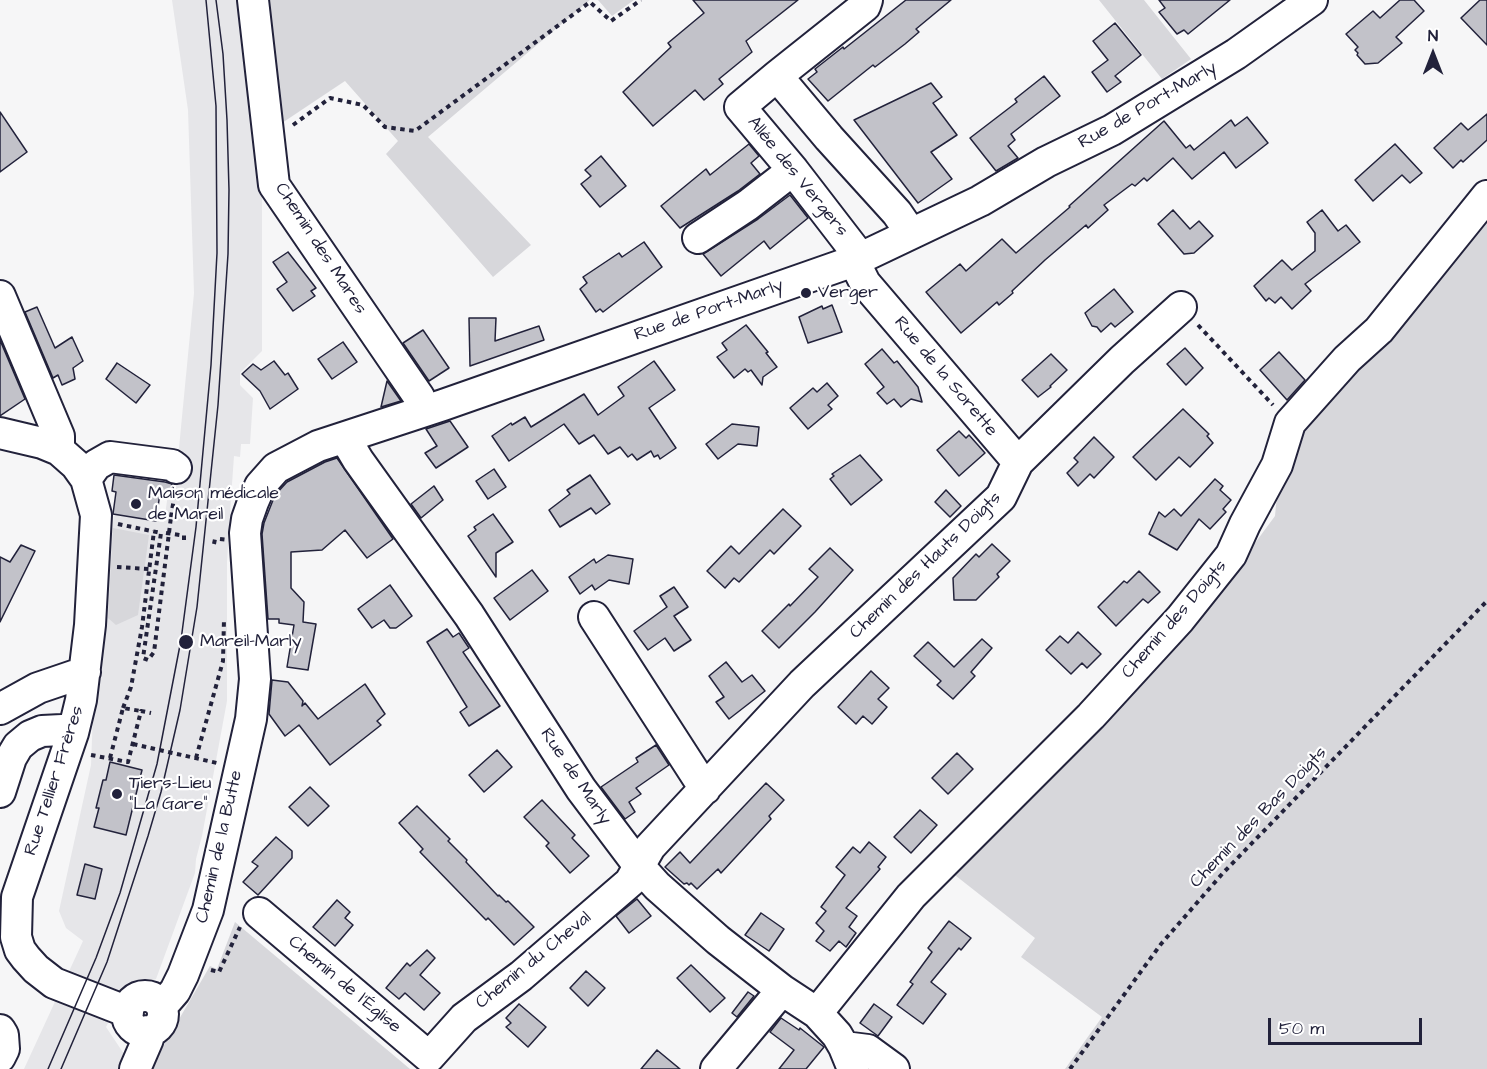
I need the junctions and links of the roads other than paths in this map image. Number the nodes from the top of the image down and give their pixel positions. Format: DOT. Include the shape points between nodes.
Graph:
graph roads {
  1 [pos="253,0"];
  2 [pos="867,0"];
  3 [pos="1312,0"];
  4 [pos="777,76"];
  5 [pos="793,170"];
  6 [pos="1487,196"];
  7 [pos="910,232"];
  8 [pos="698,238"];
  9 [pos="857,259"];
  10 [pos="0,296"];
  11 [pos="1182,307"];
  12 [pos="418,400"];
  13 [pos="0,433"];
  14 [pos="345,438"];
  15 [pos="58,450"];
  16 [pos="1018,462"];
  17 [pos="176,468"];
  18 [pos="86,479"];
  19 [pos="594,617"];
  20 [pos="255,679"];
  21 [pos="83,686"];
  22 [pos="0,709"];
  23 [pos="70,742"];
  24 [pos="705,789"];
  25 [pos="0,792"];
  26 [pos="639,866"];
  27 [pos="250,918"];
  28 [pos="782,990"];
  29 [pos="817,1013"];
  30 [pos="146,1016"];
  31 [pos="0,1030"];
  32 [pos="0,1057"];
  33 [pos="429,1057"];
  34 [pos="849,1058"];
  35 [pos="135,1069"];
  36 [pos="716,1069"];
  37 [pos="894,1069"];
  1 -- 12 [label="street, Chemin des Mares" via="274,184"];
  2 -- 4 [label="street, Allée des Vergers" via="865,6"];
  3 -- 7 [label="street, Rue de Port-Marly" via="1236,54 1112,130 1046,162 980,201"];
  4 -- 5 [label="street, Allée des Vergers" via="740,107"];
  4 -- 7 [label="street"];
  5 -- 8 [label="street"];
  5 -- 9 [label="street, Allée des Vergers"];
  6 -- 29 [label="street, Chemin des Doigts" via="1379,330 1347,359 1290,423 1277,465 1230,555 1180,619 1091,716 911,896"];
  7 -- 9 [label="street, Rue de Port-Marly"];
  9 -- 12 [label="street, Rue de Port-Marly"];
  9 -- 16 [label="street, Rue de la Sorette" via="865,283"];
  10 -- 15 [label="street" via="59,436"];
  11 -- 16 [label="street, Chemin des Hauts Doigts"];
  12 -- 14 [label="street, Rue de Port-Marly"];
  13 -- 15 [label="street, Rue Tellier Frères"];
  14 -- 20 [label="street, Rue de Port-Marly" via="310,449 276,468 253,502 245,533"];
  14 -- 26 [label="street, Rue de Marly" via="469,615 581,789"];
  15 -- 18 [label="street, Rue Tellier Frères"];
  16 -- 24 [label="street, Chemin des Hauts Doigts" via="1001,496 802,684"];
  17 -- 18 [label="street" via="110,457 96,465"];
  18 -- 21 [label="street, Rue Tellier Frères" via="96,515"];
  19 -- 24 [label="street"];
  20 -- 30 [label="street, Chemin de la Butte" via="251,719 208,910 175,992"];
  21 -- 22 [label="street" via="38,688"];
  21 -- 23 [label="street, Rue Tellier Frères"];
  23 -- 25 [label="street" via="62,730 30,736 11,758"];
  23 -- 30 [label="street, Rue Tellier Frères" via="17,897 16,937 26,958 54,983"];
  24 -- 26 [label="street, Chemin des Hauts Doigts" via="650,847"];
  26 -- 28 [label="street, Rue de Marly" via="718,940"];
  26 -- 33 [label="street, Chemin du Cheval" via="630,882 521,976 464,1018"];
  27 -- 33 [label="street, Chemin de l'Église"];
  28 -- 29 [label="street, Rue de Marly"];
  28 -- 36 [label="street"];
  29 -- 34 [label="street, Rue de Marly" via="837,1035"];
  30 -- 35 [label="street, Chemin de la Butte" via="148,1039"];
  31 -- 32 [label="street" via="4,1049"];
  34 -- 37 [label="street" via="868,1050"];
}
